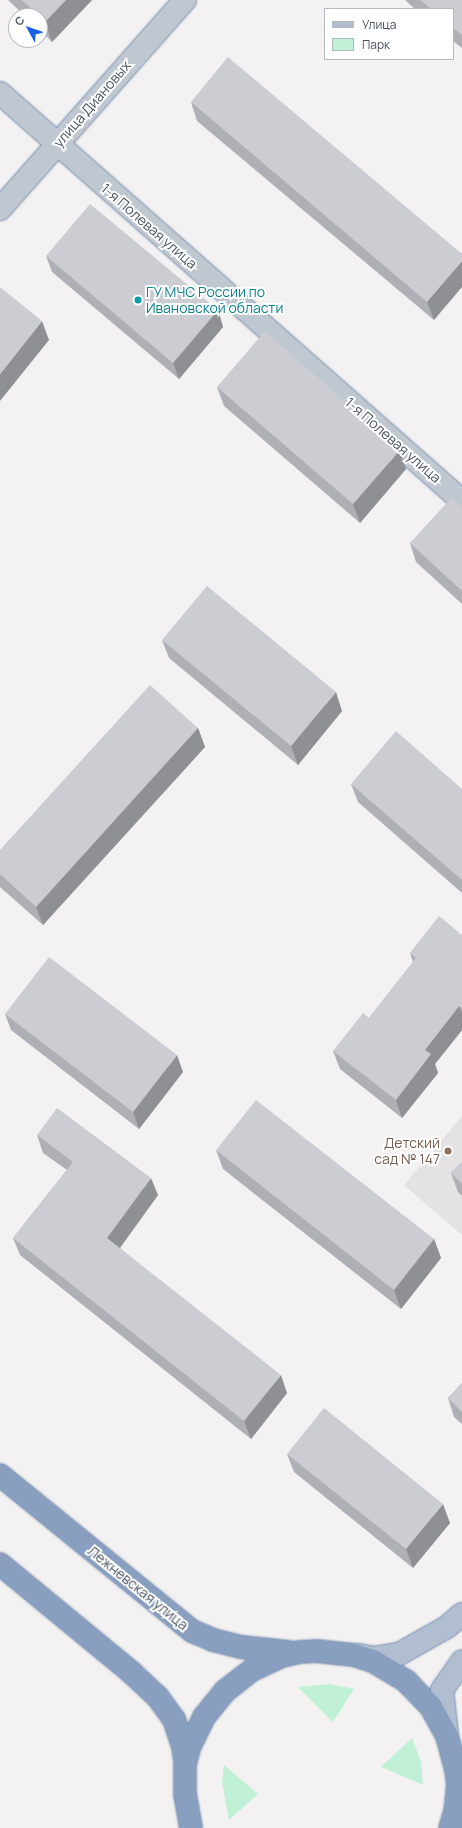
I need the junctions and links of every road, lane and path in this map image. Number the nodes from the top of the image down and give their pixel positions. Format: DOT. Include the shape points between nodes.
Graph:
graph roads {
  1 [pos="185,0"];
  2 [pos="0,93"];
  3 [pos="57,144"];
  4 [pos="0,209"];
  5 [pos="462,501"];
  6 [pos="0,1475"];
  7 [pos="0,1564"];
  8 [pos="462,1614"];
  9 [pos="298,1652"];
  10 [pos="354,1655"];
  11 [pos="462,1661"];
  12 [pos="447,1736"];
  13 [pos="185,1764"];
  14 [pos="460,1790"];
  15 [pos="189,1822"];
  16 [pos="450,1828"];
  1 -- 3 [label="street, улица Диановых"];
  2 -- 3 [label="street, 1-я Полевая улица"];
  3 -- 4 [label="street, улица Диановых"];
  3 -- 5 [label="street, 1-я Полевая улица"];
  6 -- 9 [label="highway, Лежневская улица" via="192,1631 213,1640 242,1647"];
  7 -- 13 [label="highway" via="157,1696 174,1719 183,1746"];
  8 -- 10 [label="main road" via="447,1627 399,1654 374,1658"];
  9 -- 10 [label="highway"];
  9 -- 13 [label="highway" via="282,1656 252,1670 225,1691 204,1717 189,1748"];
  10 -- 12 [label="highway" via="373,1661 406,1681 431,1707"];
  11 -- 12 [label="main road" via="442,1690"];
  12 -- 14 [label="highway"];
  13 -- 15 [label="highway" via="184,1780"];
  14 -- 16 [label="highway"];
}
